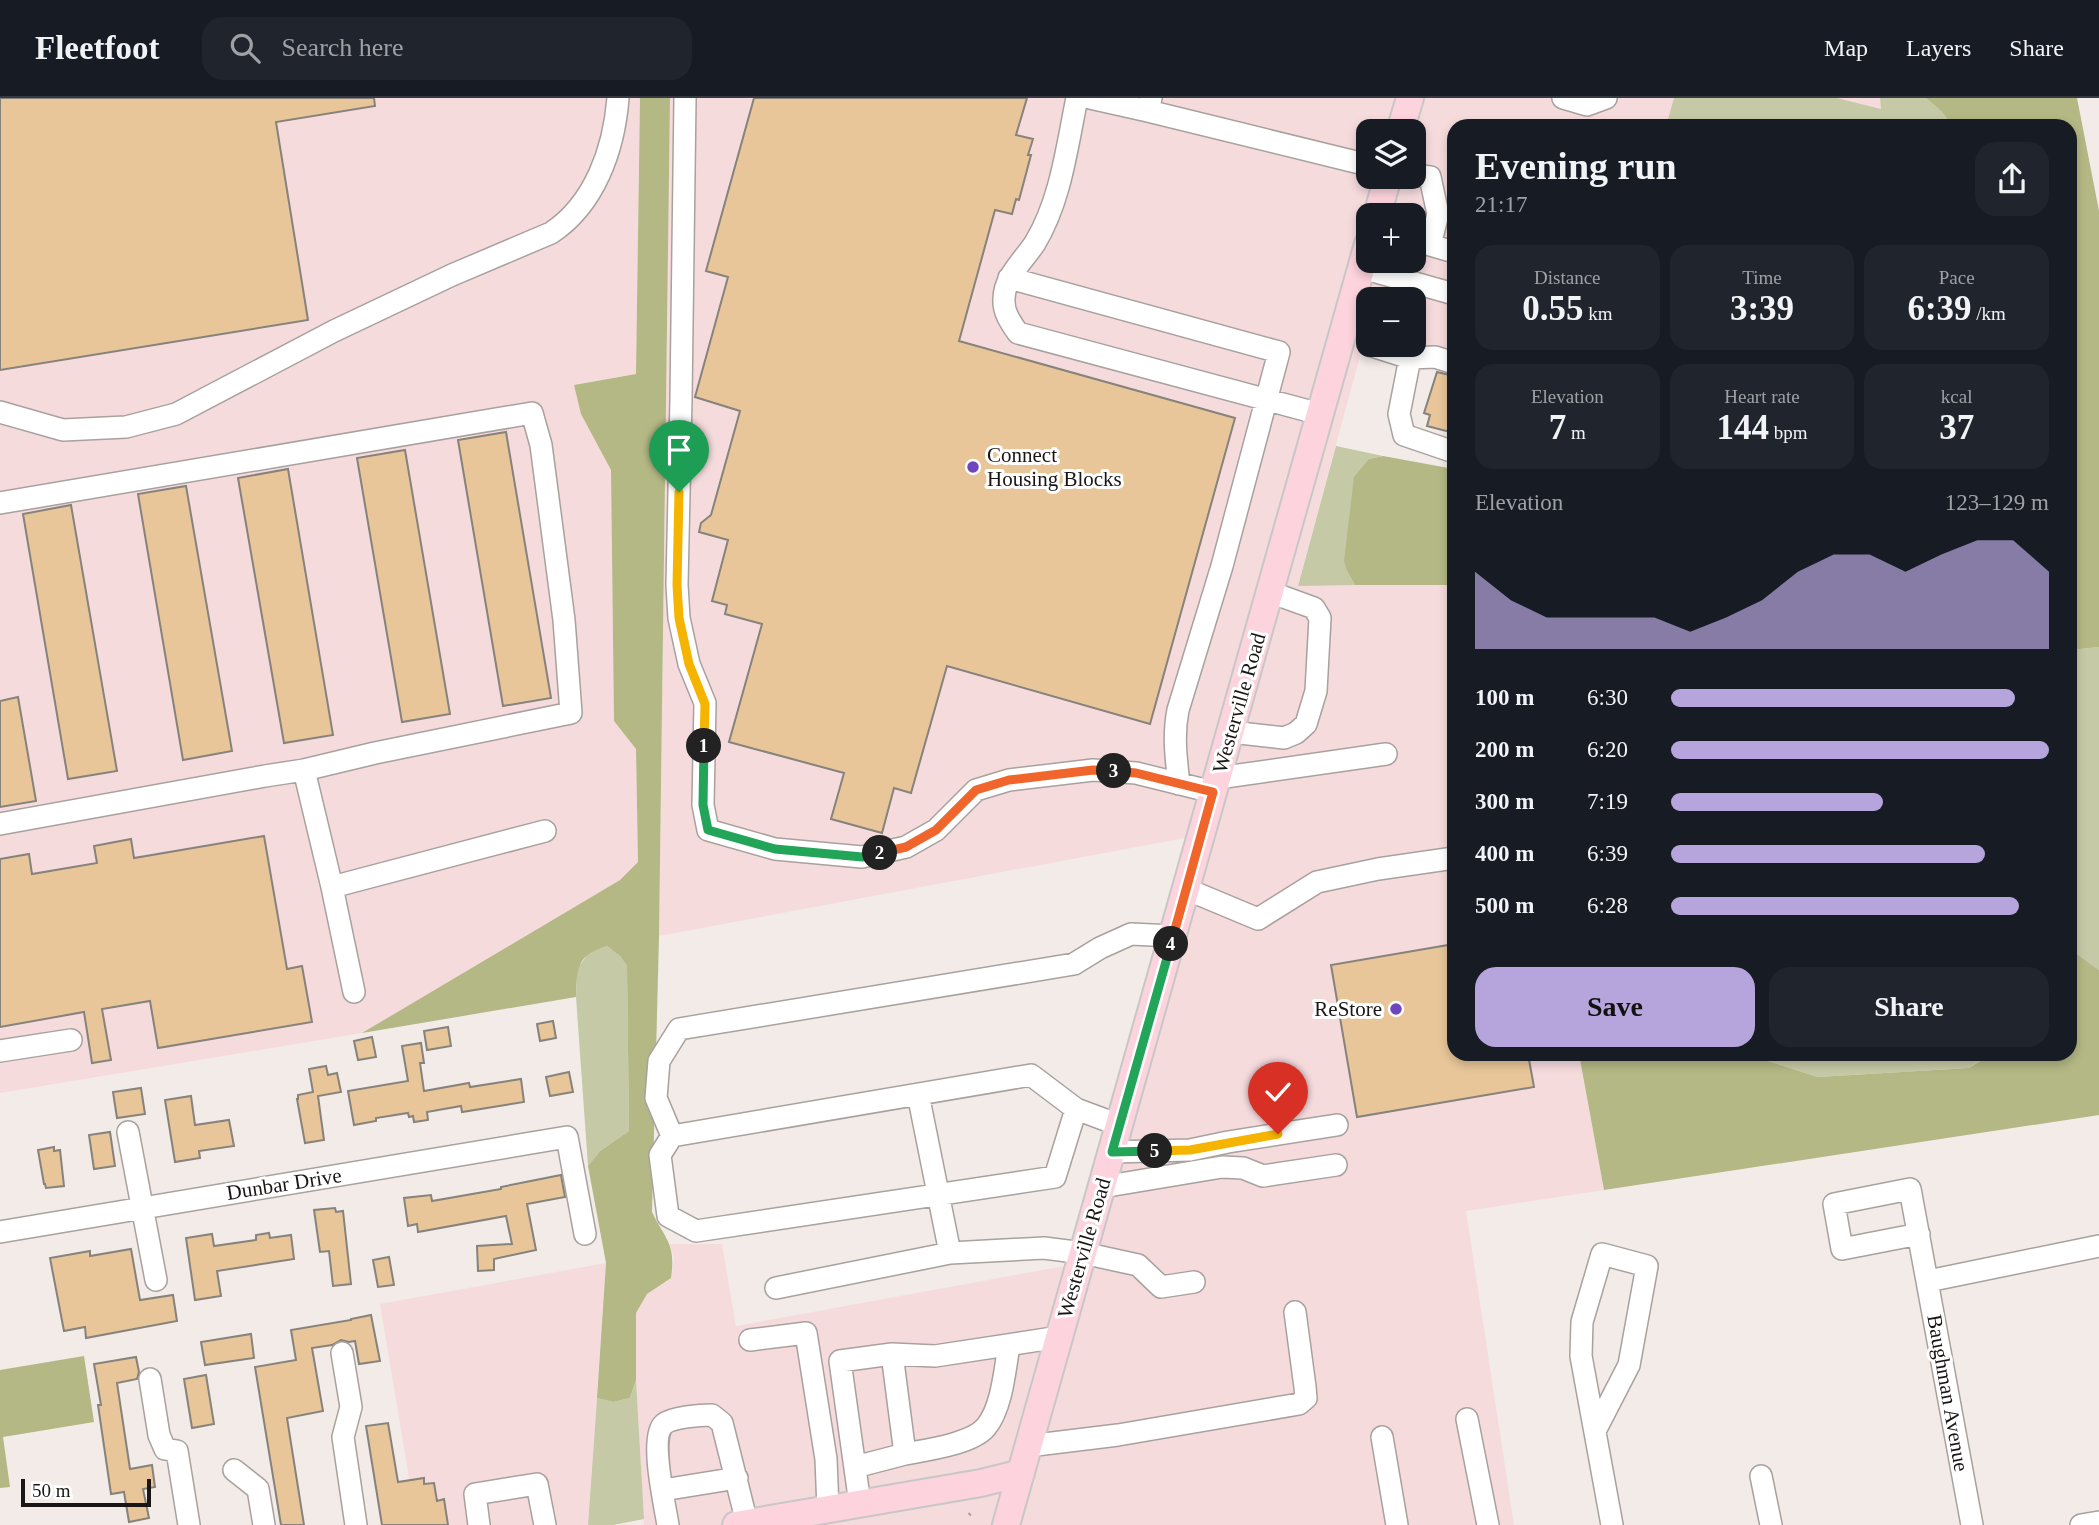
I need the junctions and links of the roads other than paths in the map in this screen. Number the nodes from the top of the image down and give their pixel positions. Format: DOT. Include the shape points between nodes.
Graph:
graph roads {
  1 [pos="618,98"];
  2 [pos="685,98"];
  3 [pos="1077,98"];
  4 [pos="1090,98"];
  5 [pos="1410,98"];
  6 [pos="1563,98"];
  7 [pos="1606,98"];
  8 [pos="1149,104"];
  9 [pos="1404,119"];
  10 [pos="1356,162"];
  11 [pos="1426,176"];
  12 [pos="1447,249"];
  13 [pos="1360,273"];
  14 [pos="1405,273"];
  15 [pos="1009,278"];
  16 [pos="1447,291"];
  17 [pos="1343,336"];
  18 [pos="1356,340"];
  19 [pos="1407,357"];
  20 [pos="1410,358"];
  21 [pos="1447,361"];
  22 [pos="1266,400"];
  23 [pos="0,412"];
  24 [pos="1320,414"];
  25 [pos="1447,450"];
  26 [pos="0,503"];
  27 [pos="1270,592"];
  28 [pos="1231,732"];
  29 [pos="1386,754"];
  30 [pos="304,771"];
  31 [pos="1179,784"];
  32 [pos="1215,785"];
  33 [pos="0,824"];
  34 [pos="545,831"];
  35 [pos="1447,859"];
  36 [pos="332,887"];
  37 [pos="1186,889"];
  38 [pos="1173,936"];
  39 [pos="354,992"];
  40 [pos="71,1041"];
  41 [pos="0,1051"];
  42 [pos="918,1094"];
  43 [pos="1076,1109"];
  44 [pos="1119,1125"];
  45 [pos="1337,1125"];
  46 [pos="128,1132"];
  47 [pos="672,1136"];
  48 [pos="1112,1152"];
  49 [pos="1336,1165"];
  50 [pos="1102,1187"];
  51 [pos="937,1195"];
  52 [pos="142,1208"];
  53 [pos="0,1232"];
  54 [pos="584,1234"];
  55 [pos="1919,1234"];
  56 [pos="2099,1246"];
  57 [pos="950,1253"];
  58 [pos="1083,1253"];
  59 [pos="1926,1271"];
  60 [pos="156,1280"];
  61 [pos="1194,1282"];
  62 [pos="776,1288"];
  63 [pos="1295,1312"];
  64 [pos="1059,1337"];
  65 [pos="750,1340"];
  66 [pos="1009,1345"];
  67 [pos="342,1353"];
  68 [pos="892,1354"];
  69 [pos="150,1379"];
  70 [pos="1467,1419"];
  71 [pos="1595,1431"];
  72 [pos="1382,1437"];
  73 [pos="1028,1446"];
  74 [pos="905,1454"];
  75 [pos="855,1467"];
  76 [pos="234,1470"];
  77 [pos="1021,1473"];
  78 [pos="1761,1476"];
  79 [pos="737,1478"];
  80 [pos="663,1490"];
  81 [pos="860,1504"];
  82 [pos="828,1509"];
  83 [pos="2099,1522"];
  84 [pos="742,1524"];
  85 [pos="189,1525"];
  86 [pos="264,1525"];
  87 [pos="356,1525"];
  88 [pos="479,1525"];
  89 [pos="545,1525"];
  90 [pos="668,1525"];
  91 [pos="1006,1525"];
  92 [pos="1397,1525"];
  93 [pos="1488,1525"];
  94 [pos="1612,1525"];
  95 [pos="1771,1525"];
  96 [pos="1972,1525"];
  97 [pos="2081,1525"];
  1 -- 23 [label="street" via="613,135 601,169 583,205 551,233 334,331 176,414 126,427 63,430"];
  2 -- 31 [label="street" via="677,585 689,664 705,704 703,805 708,830 775,849 862,857 906,847 936,830 976,790 1009,780 1093,770 1136,773"];
  3 -- 15 [label="street" via="1056,198 1036,241"];
  4 -- 8 [label="street"];
  5 -- 9 [label="main road"];
  6 -- 7 [label="street" via="1587,105"];
  8 -- 10 [label="street"];
  11 -- 12 [label="street" via="1430,177 1438,214 1430,245"];
  13 -- 17 [label="main road, Westerville Road"];
  14 -- 16 [label="street"];
  15 -- 22 [label="street" via="1003,299 1018,333"];
  15 -- 22 [label="street" via="1279,352"];
  17 -- 18 [label="street"];
  17 -- 24 [label="main road, Westerville Road"];
  19 -- 20 [label="street"];
  20 -- 21 [label="street"];
  20 -- 25 [label="street" via="1399,414 1404,435"];
  22 -- 24 [label="street"];
  22 -- 31 [label="street" via="1178,710"];
  24 -- 27 [label="main road, Westerville Road"];
  26 -- 30 [label="street" via="532,413 541,445 564,620 571,713"];
  27 -- 28 [label="main road, Westerville Road"];
  27 -- 28 [label="street" via="1314,608 1321,618 1316,691 1306,724 1296,733 1284,737"];
  28 -- 32 [label="main road, Westerville Road"];
  29 -- 32 [label="street"];
  30 -- 33 [label="street"];
  30 -- 36 [label="street"];
  31 -- 32 [label="street"];
  32 -- 37 [label="main road, Westerville Road"];
  34 -- 36 [label="street"];
  35 -- 37 [label="street" via="1317,883 1258,919"];
  36 -- 39 [label="street"];
  37 -- 38 [label="main road, Westerville Road"];
  38 -- 44 [label="main road, Westerville Road"];
  38 -- 47 [label="street" via="1131,934 1074,964 679,1028 659,1061 656,1098"];
  40 -- 41 [label="street"];
  42 -- 43 [label="street" via="1031,1075"];
  42 -- 47 [label="street"];
  42 -- 51 [label="street"];
  43 -- 44 [label="street"];
  43 -- 51 [label="street" via="1055,1177"];
  44 -- 48 [label="main road, Westerville Road"];
  45 -- 48 [label="street" via="1190,1150"];
  46 -- 52 [label="street"];
  47 -- 51 [label="street" via="660,1155 668,1216 696,1231"];
  48 -- 50 [label="main road, Westerville Road"];
  49 -- 50 [label="street" via="1263,1176 1243,1168 1222,1167"];
  50 -- 58 [label="main road, Westerville Road"];
  51 -- 57 [label="street"];
  52 -- 53 [label="street, Dunbar Drive"];
  52 -- 54 [label="street, Dunbar Drive" via="568,1137"];
  52 -- 60 [label="street"];
  55 -- 59 [label="street, Baughman Avenue"];
  56 -- 59 [label="street"];
  57 -- 58 [label="street" via="1044,1248"];
  57 -- 62 [label="street"];
  58 -- 61 [label="street" via="1138,1265 1161,1287"];
  58 -- 64 [label="main road, Westerville Road"];
  59 -- 96 [label="street, Baughman Avenue"];
  63 -- 73 [label="street" via="1306,1398 1299,1405"];
  64 -- 66 [label="street"];
  64 -- 73 [label="main road, Westerville Road"];
  65 -- 82 [label="street" via="806,1333 826,1459"];
  66 -- 68 [label="street" via="935,1356"];
  66 -- 74 [label="street" via="999,1399 985,1430 958,1443"];
  67 -- 87 [label="street" via="351,1407 343,1437"];
  68 -- 74 [label="street"];
  68 -- 75 [label="street" via="840,1362"];
  69 -- 85 [label="street" via="159,1435 165,1450 177,1451"];
  70 -- 93 [label="street"];
  71 -- 71 [label="street" via="1581,1356 1582,1322 1602,1254 1647,1266 1629,1365"];
  71 -- 94 [label="street"];
  72 -- 92 [label="street"];
  73 -- 77 [label="main road, Westerville Road"];
  74 -- 75 [label="street"];
  75 -- 81 [label="street"];
  76 -- 86 [label="street" via="258,1489"];
  77 -- 81 [label="main road"];
  77 -- 91 [label="main road, Westerville Road"];
  78 -- 95 [label="street"];
  79 -- 80 [label="street"];
  79 -- 80 [label="street" via="722,1423 712,1415 698,1416 661,1427 657,1449"];
  79 -- 84 [label="street"];
  80 -- 90 [label="street"];
  81 -- 82 [label="main road"];
  82 -- 84 [label="main road"];
  83 -- 97 [label="street"];
  88 -- 89 [label="street" via="475,1494 537,1485"];
}
